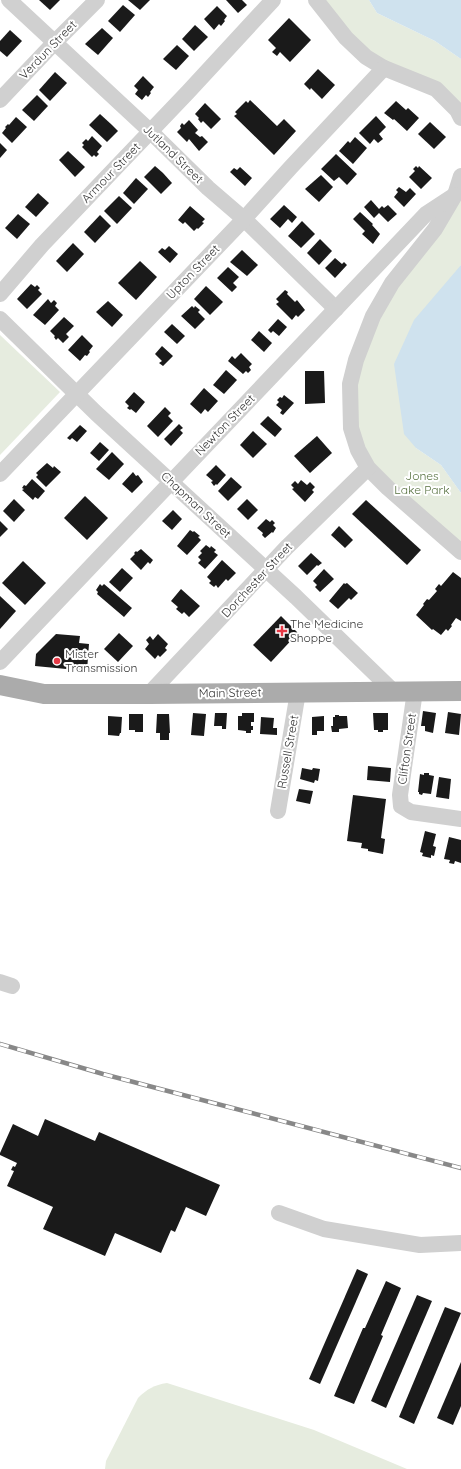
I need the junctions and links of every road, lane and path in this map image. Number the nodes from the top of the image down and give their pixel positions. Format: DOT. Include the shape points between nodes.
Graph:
graph roads {
  1 [pos="9,0"];
  2 [pos="97,0"];
  3 [pos="273,0"];
  4 [pos="316,0"];
  5 [pos="54,42"];
  6 [pos="384,68"];
  7 [pos="0,100"];
  8 [pos="461,118"];
  9 [pos="151,132"];
  10 [pos="461,176"];
  11 [pos="454,195"];
  12 [pos="244,219"];
  13 [pos="0,294"];
  14 [pos="336,309"];
  15 [pos="0,319"];
  16 [pos="76,393"];
  17 [pos="368,468"];
  18 [pos="0,474"];
  19 [pos="171,482"];
  20 [pos="461,552"];
  21 [pos="266,570"];
  22 [pos="0,662"];
  23 [pos="0,685"];
  24 [pos="393,691"];
  25 [pos="461,691"];
  26 [pos="298,692"];
  27 [pos="415,692"];
  28 [pos="149,694"];
  29 [pos="278,811"];
  30 [pos="461,819"];
  31 [pos="279,1212"];
  32 [pos="461,1243"];
  1 -- 5 [label="street, Jutland Street"];
  2 -- 5 [label="street, Verdun Street"];
  3 -- 9 [label="street, Armour Street"];
  4 -- 6 [label="street" via="346,38 366,57"];
  5 -- 7 [label="street, Verdun Street"];
  5 -- 9 [label="street, Jutland Street"];
  6 -- 8 [label="street" via="436,89 457,110"];
  6 -- 12 [label="street, Upton Street"];
  9 -- 12 [label="street, Jutland Street"];
  9 -- 13 [label="street, Armour Street" via="42,245"];
  10 -- 11 [label="street"];
  11 -- 14 [label="street, Newton Street" via="426,214"];
  11 -- 17 [label="street" via="435,229 392,283 374,316 356,360 350,384 351,428 358,450"];
  12 -- 14 [label="street, Jutland Street"];
  12 -- 16 [label="street, Upton Street"];
  14 -- 19 [label="street, Newton Street"];
  15 -- 16 [label="street, Chapman Street"];
  16 -- 18 [label="street, Upton Street"];
  16 -- 19 [label="street, Chapman Street"];
  17 -- 20 [label="street"];
  17 -- 21 [label="street, Dorchester Street"];
  19 -- 21 [label="street, Chapman Street"];
  19 -- 22 [label="street, Newton Street"];
  21 -- 24 [label="street, Chapman Street"];
  21 -- 28 [label="street, Dorchester Street"];
  23 -- 28 [label="main road, Main Street" via="44,694"];
  24 -- 26 [label="main road, Main Street"];
  24 -- 27 [label="main road, Main Street"];
  25 -- 27 [label="main road, Main Street"];
  26 -- 28 [label="main road, Main Street"];
  26 -- 29 [label="street, Russell Street"];
  27 -- 30 [label="street, Clifton Street" via="400,794 401,806 411,812"];
  31 -- 32 [label="street" via="324,1229 420,1245"];
}
